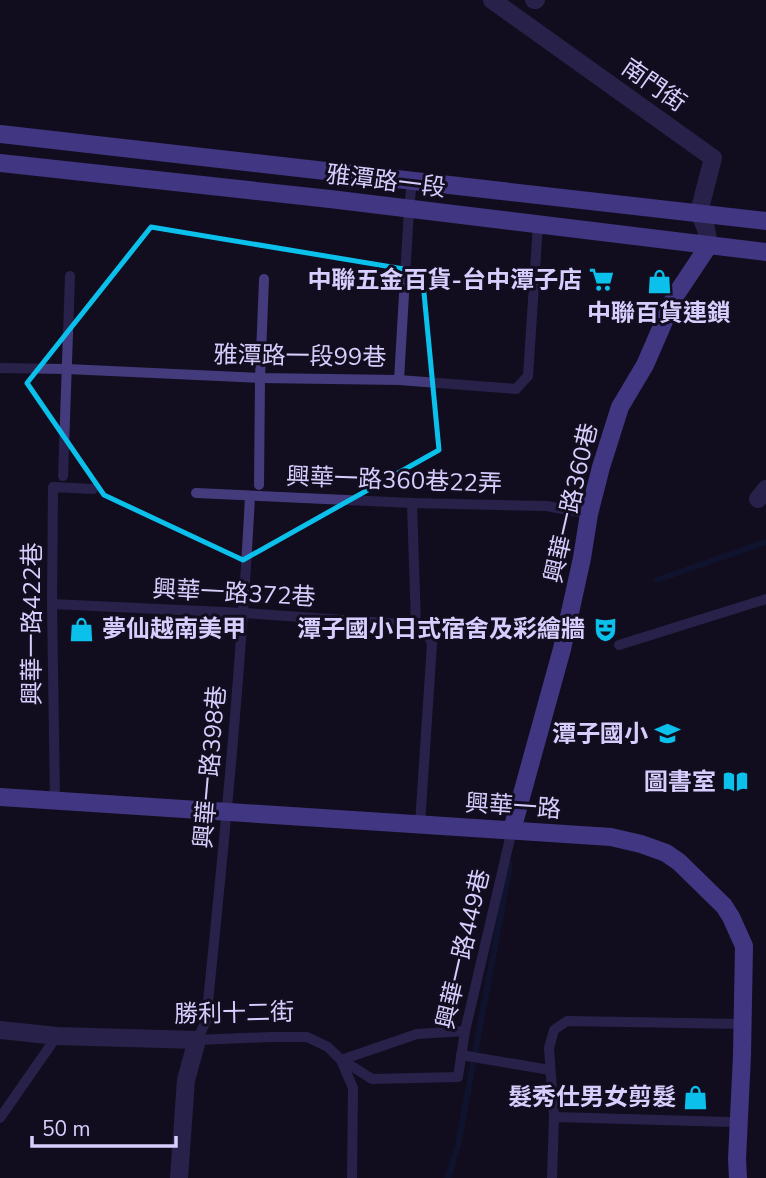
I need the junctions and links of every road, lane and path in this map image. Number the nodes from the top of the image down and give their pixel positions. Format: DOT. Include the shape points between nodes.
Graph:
graph roads {
  1 [pos="492,0"];
  2 [pos="0,134"];
  3 [pos="0,163"];
  4 [pos="412,181"];
  5 [pos="409,209"];
  6 [pos="699,212"];
  7 [pos="766,220"];
  8 [pos="538,224"];
  9 [pos="709,246"];
  10 [pos="766,252"];
  11 [pos="71,276"];
  12 [pos="264,279"];
  13 [pos="0,368"];
  14 [pos="67,369"];
  15 [pos="260,377"];
  16 [pos="398,380"];
  17 [pos="63,476"];
  18 [pos="259,485"];
  19 [pos="93,489"];
  20 [pos="196,493"];
  21 [pos="250,496"];
  22 [pos="412,503"];
  23 [pos="589,514"];
  24 [pos="766,600"];
  25 [pos="52,604"];
  26 [pos="244,613"];
  27 [pos="416,625"];
  28 [pos="619,645"];
  29 [pos="0,797"];
  30 [pos="55,801"];
  31 [pos="228,812"];
  32 [pos="420,824"];
  33 [pos="512,830"];
  34 [pos="743,1024"];
  35 [pos="0,1030"];
  36 [pos="465,1031"];
  37 [pos="57,1035"];
  38 [pos="197,1040"];
  39 [pos="465,1056"];
  40 [pos="341,1060"];
  41 [pos="550,1070"];
  42 [pos="458,1077"];
  43 [pos="554,1117"];
  44 [pos="0,1118"];
  45 [pos="731,1122"];
  46 [pos="179,1178"];
  47 [pos="352,1178"];
  48 [pos="552,1178"];
  49 [pos="738,1178"];
  1 -- 6 [label="street, 南門街" via="713,158"];
  2 -- 4 [label="street, 雅潭路一段"];
  3 -- 5 [label="street, 雅潭路一段"];
  4 -- 5 [label="lane, 雅潭路一段99巷"];
  4 -- 6 [label="street, 雅潭路一段"];
  5 -- 8 [label="street, 雅潭路一段"];
  5 -- 16 [label="lane, 雅潭路一段99巷"];
  6 -- 7 [label="street, 雅潭路一段"];
  6 -- 9 [label="street"];
  8 -- 9 [label="street, 雅潭路一段"];
  8 -- 16 [label="lane" via="528,376 516,389"];
  9 -- 10 [label="street, 雅潭路一段"];
  9 -- 23 [label="street, 興華一路360巷" via="675,296 645,365 620,407"];
  11 -- 14 [label="lane"];
  12 -- 15 [label="lane"];
  13 -- 14 [label="lane, 雅潭路一段99巷"];
  14 -- 15 [label="lane, 雅潭路一段99巷"];
  14 -- 17 [label="lane"];
  15 -- 16 [label="lane, 雅潭路一段99巷"];
  15 -- 18 [label="lane"];
  19 -- 25 [label="lane, 興華一路422巷" via="53,487"];
  20 -- 21 [label="lane, 興華一路360巷22弄"];
  21 -- 22 [label="lane, 興華一路360巷22弄"];
  21 -- 26 [label="lane, 興華一路398巷"];
  22 -- 23 [label="lane, 興華一路360巷22弄" via="547,506"];
  22 -- 27 [label="lane"];
  23 -- 33 [label="street, 興華一路360巷" via="562,649"];
  24 -- 28 [label="lane"];
  25 -- 26 [label="lane, 興華一路372巷"];
  25 -- 30 [label="lane, 興華一路422巷"];
  26 -- 27 [label="lane, 興華一路372巷"];
  26 -- 31 [label="lane, 興華一路398巷"];
  27 -- 32 [label="lane" via="426,631 432,644"];
  29 -- 30 [label="street, 興華一路"];
  30 -- 31 [label="street, 興華一路"];
  31 -- 32 [label="street, 興華一路"];
  31 -- 38 [label="lane, 興華一路398巷" via="206,1021"];
  32 -- 33 [label="street, 興華一路"];
  33 -- 34 [label="street, 興華一路" via="611,837 666,853 679,862 724,906 740,935 744,947"];
  33 -- 36 [label="lane, 興華一路449巷"];
  34 -- 41 [label="lane" via="567,1021 554,1030"];
  34 -- 49 [label="street, 興華一路"];
  35 -- 37 [label="street, 勝利十二街"];
  36 -- 39 [label="lane, 興華一路449巷"];
  36 -- 40 [label="lane" via="417,1034"];
  37 -- 38 [label="street, 勝利十二街"];
  37 -- 44 [label="lane"];
  38 -- 40 [label="lane, 勝利十二街" via="307,1037"];
  38 -- 46 [label="street" via="186,1080"];
  39 -- 41 [label="lane"];
  39 -- 42 [label="lane, 興華一路449巷"];
  40 -- 42 [label="lane, 勝利十二街" via="372,1079"];
  40 -- 47 [label="lane" via="353,1088"];
  41 -- 43 [label="lane"];
  43 -- 45 [label="lane"];
  43 -- 48 [label="lane"];
}
